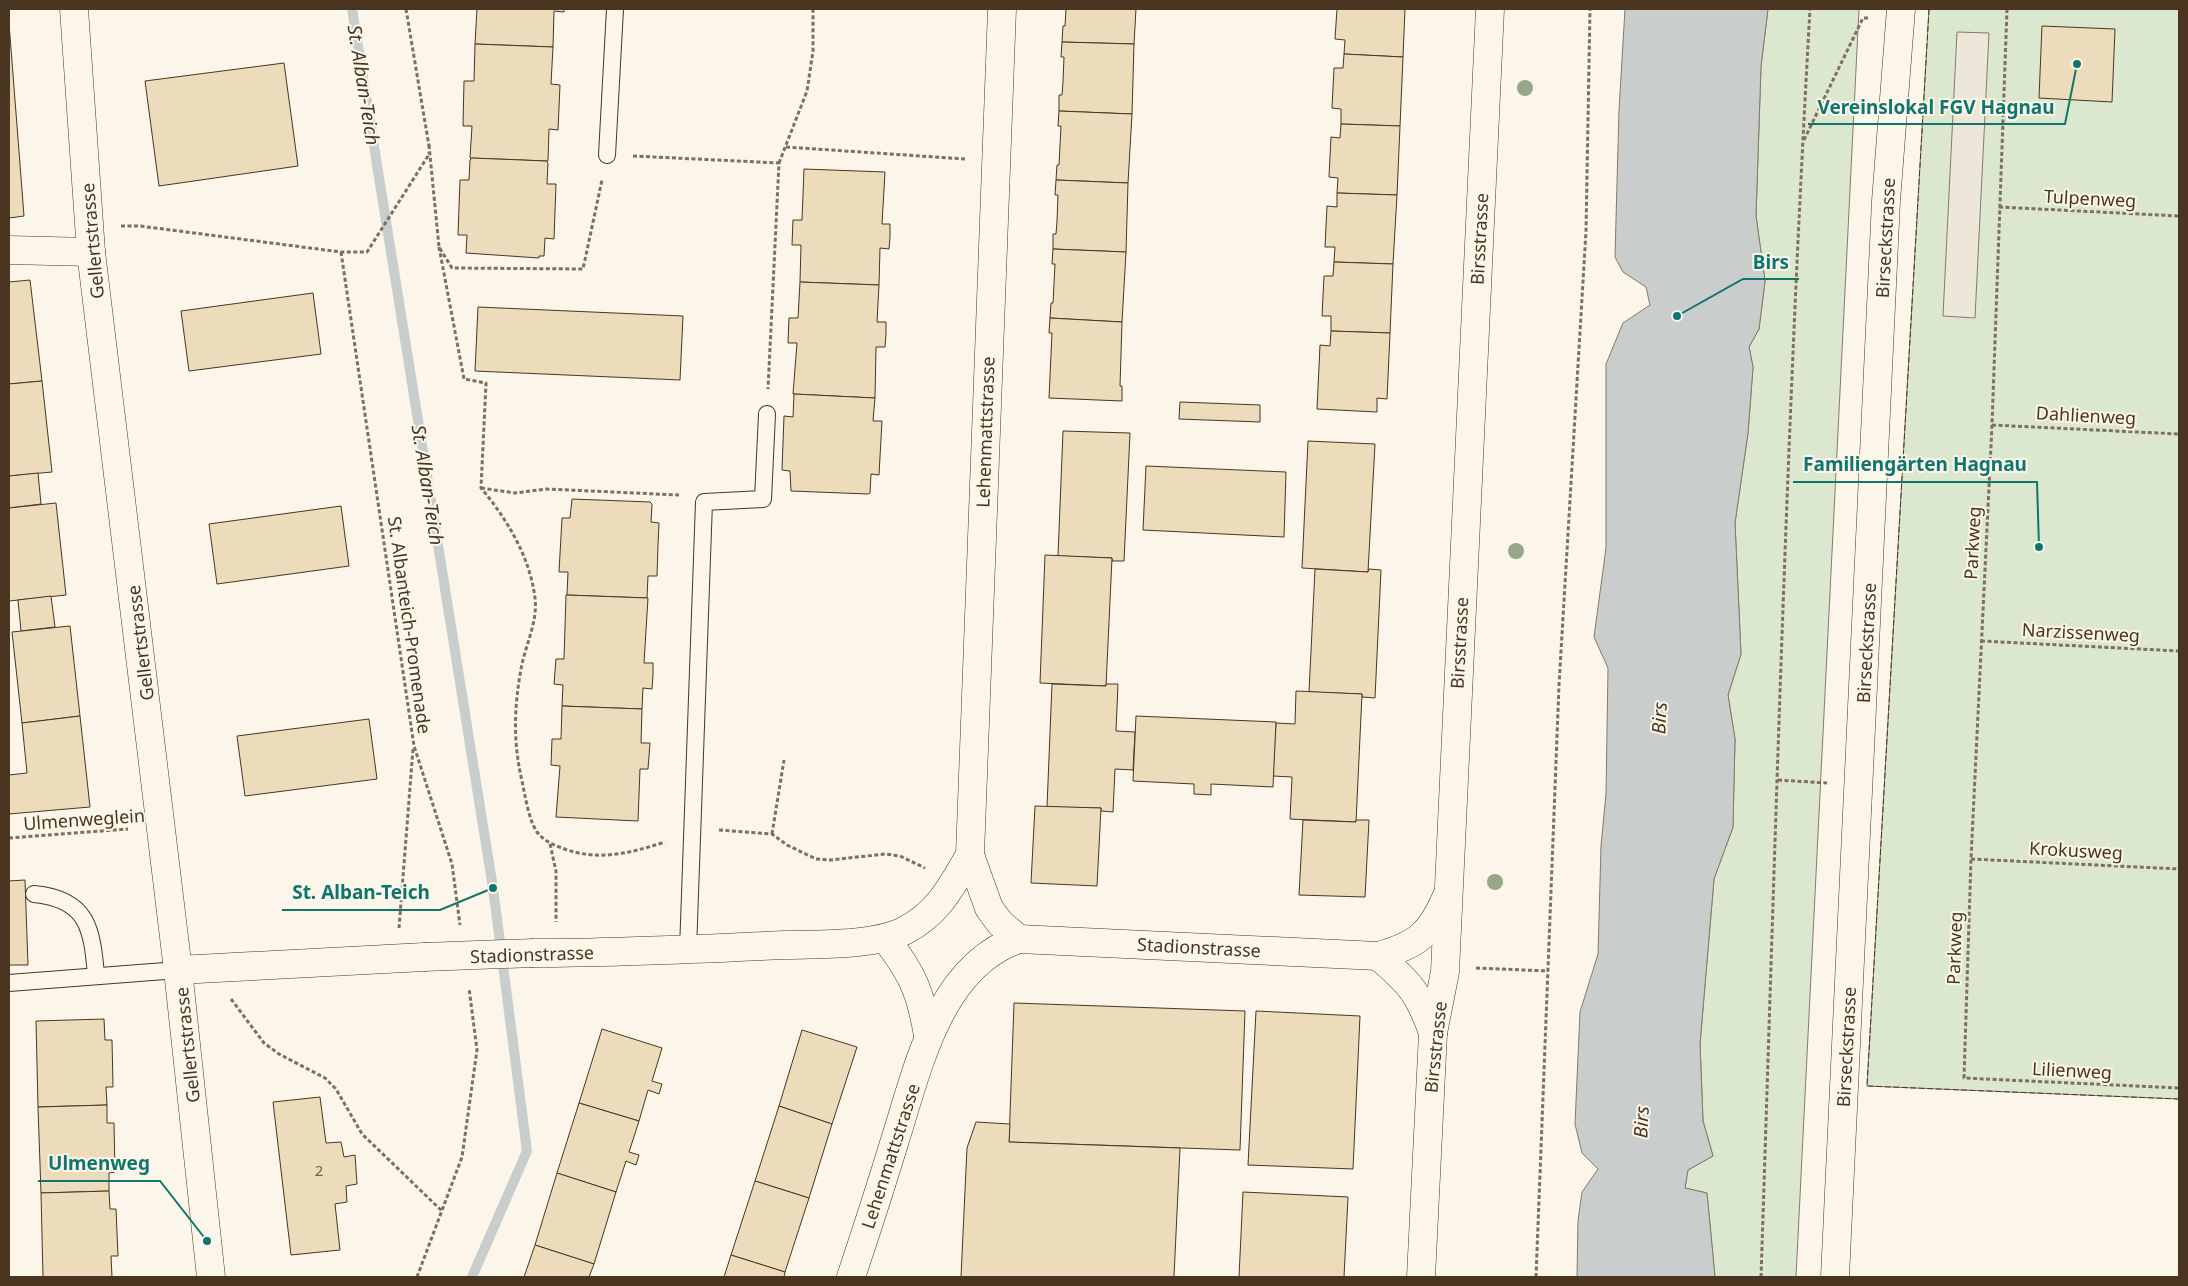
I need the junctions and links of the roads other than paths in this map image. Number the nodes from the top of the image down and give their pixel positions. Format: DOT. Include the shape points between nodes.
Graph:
graph roads {
  1 [pos="74,9"];
  2 [pos="615,9"];
  3 [pos="1002,9"];
  4 [pos="1490,9"];
  5 [pos="1900,14"];
  6 [pos="607,155"];
  7 [pos="90,240"];
  8 [pos="9,250"];
  9 [pos="767,414"];
  10 [pos="970,855"];
  11 [pos="34,894"];
  12 [pos="1447,894"];
  13 [pos="885,938"];
  14 [pos="1019,939"];
  15 [pos="688,950"];
  16 [pos="1378,956"];
  17 [pos="178,970"];
  18 [pos="96,975"];
  19 [pos="9,983"];
  20 [pos="1433,1033"];
  21 [pos="928,1036"];
  22 [pos="211,1277"];
  23 [pos="851,1277"];
  24 [pos="1421,1277"];
  25 [pos="1835,1277"];
  1 -- 7 [label="street, Gellertstrasse"];
  2 -- 6 [label="lane"];
  3 -- 10 [label="street, Lehenmattstrasse"];
  4 -- 12 [label="street, Birsstrasse"];
  5 -- 25 [label="street, Birseckstrasse" via="1886,201"];
  7 -- 8 [label="street"];
  7 -- 17 [label="street, Gellertstrasse"];
  9 -- 15 [label="lane" via="763,499 704,502"];
  10 -- 13 [label="street, Lehenmattstrasse" via="936,909 919,923"];
  10 -- 14 [label="street, Lehenmattstrasse" via="989,908 1000,923"];
  11 -- 18 [label="lane" via="64,900 84,916 91,932"];
  12 -- 16 [label="street, Stadionstrasse" via="1432,926 1414,943"];
  12 -- 20 [label="street, Birsstrasse" via="1444,972"];
  13 -- 15 [label="street, Stadionstrasse"];
  13 -- 21 [label="street, Lehenmattstrasse" via="911,973 920,993"];
  14 -- 16 [label="street, Stadionstrasse"];
  14 -- 21 [label="street, Lehenmattstrasse" via="992,951 971,969"];
  15 -- 17 [label="street, Stadionstrasse, bridge" via="396,958"];
  16 -- 20 [label="street" via="1411,986 1424,1006"];
  17 -- 18 [label="lane"];
  17 -- 22 [label="street, Gellertstrasse"];
  18 -- 19 [label="lane"];
  20 -- 24 [label="street, Birsstrasse"];
  21 -- 23 [label="street, Lehenmattstrasse"];
}
